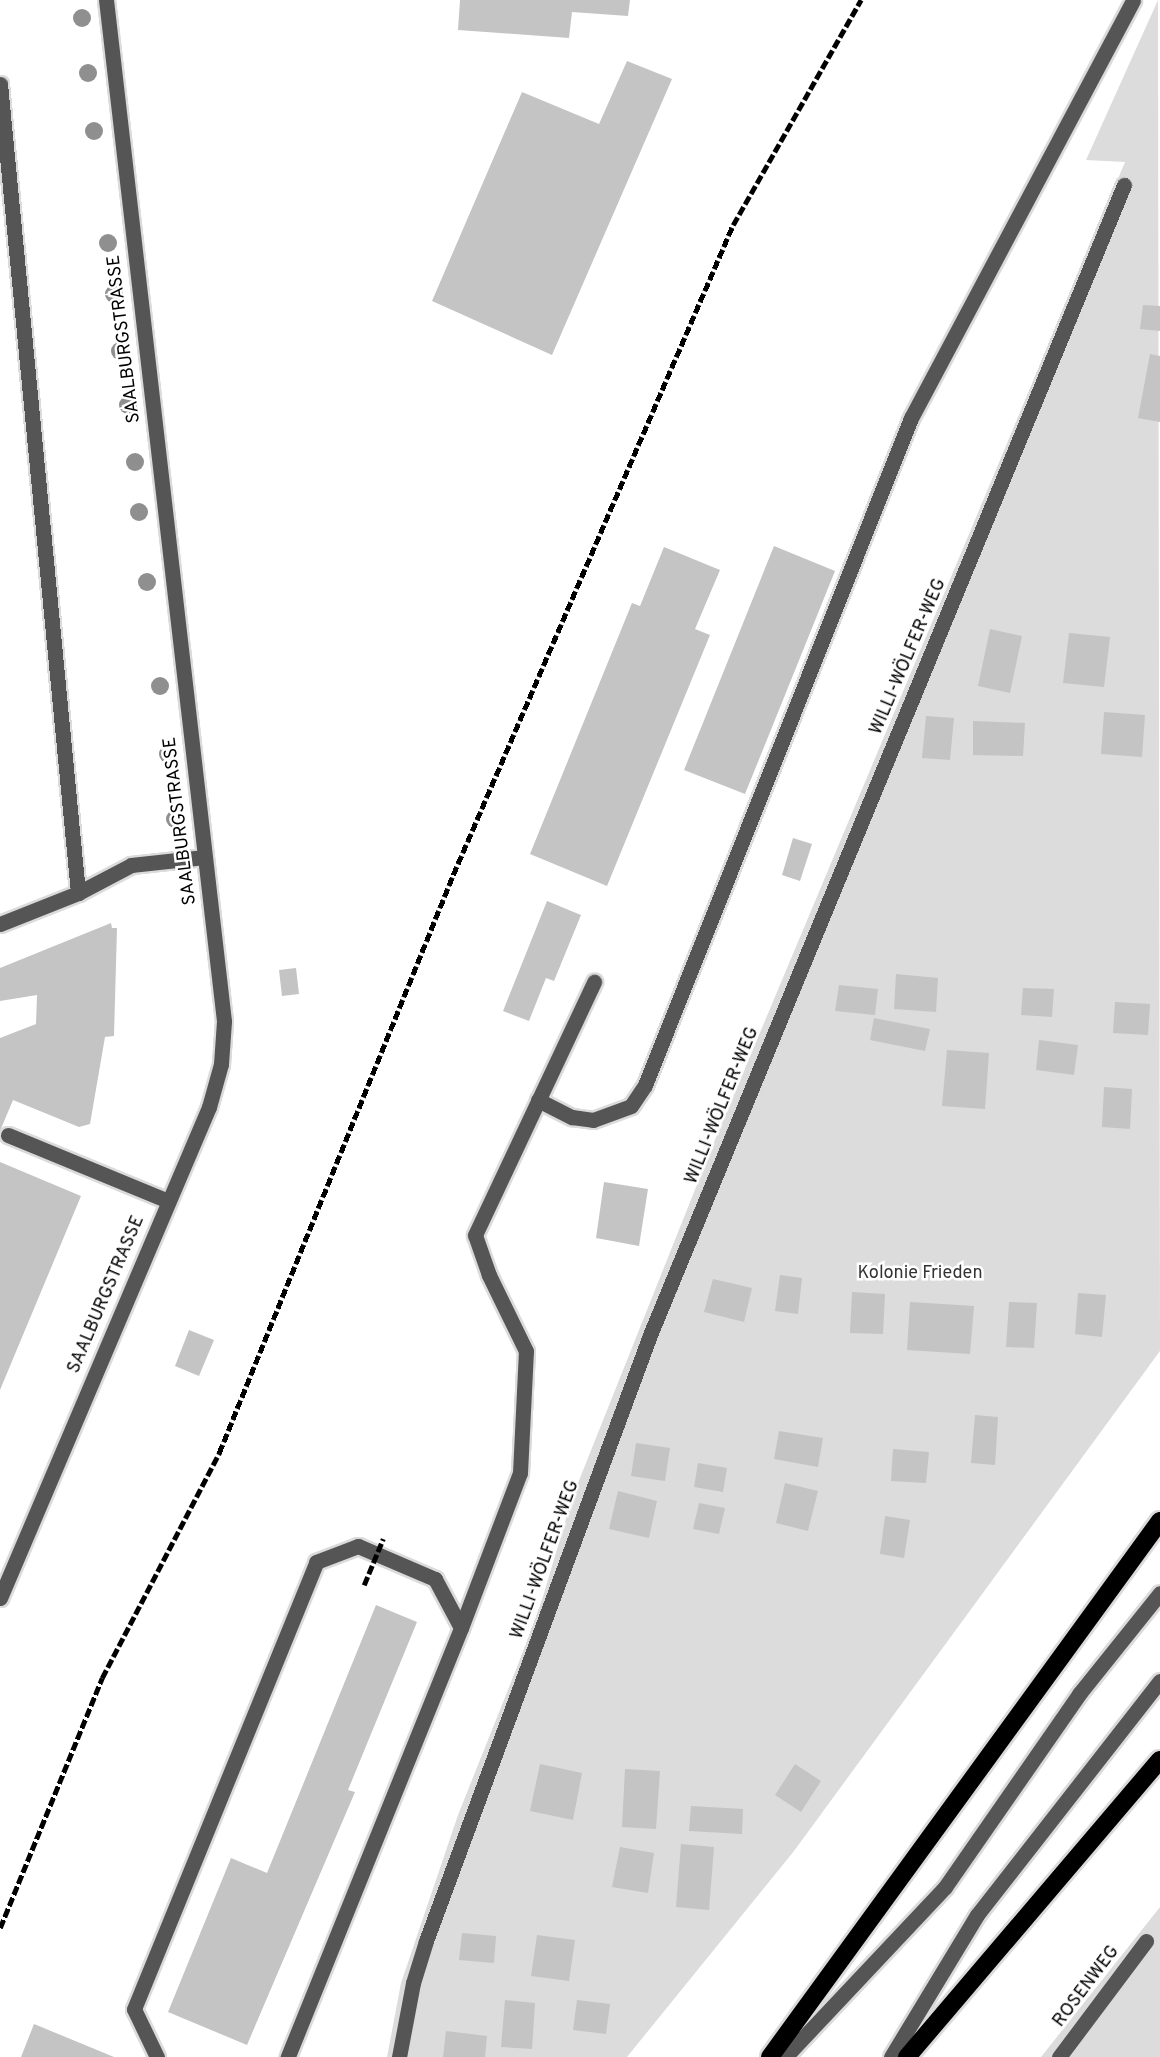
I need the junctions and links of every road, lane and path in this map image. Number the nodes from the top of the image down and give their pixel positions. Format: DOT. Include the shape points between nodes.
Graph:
graph roads {
  1 [pos="106,0"];
  2 [pos="1133,0"];
  3 [pos="0,84"];
  4 [pos="1124,185"];
  5 [pos="205,857"];
  6 [pos="78,893"];
  7 [pos="0,924"];
  8 [pos="594,982"];
  9 [pos="538,1100"];
  10 [pos="8,1135"];
  11 [pos="168,1201"];
  12 [pos="1160,1521"];
  13 [pos="6,1567"];
  14 [pos="1160,1593"];
  15 [pos="0,1598"];
  16 [pos="461,1628"];
  17 [pos="1160,1681"];
  18 [pos="1160,1760"];
  19 [pos="1146,1941"];
  20 [pos="157,2057"];
  21 [pos="288,2057"];
  22 [pos="399,2057"];
  23 [pos="770,2057"];
  24 [pos="785,2057"];
  25 [pos="891,2057"];
  26 [pos="907,2057"];
  27 [pos="1059,2057"];
  1 -- 5 [label="street, SAALBURGSTRASSE"];
  2 -- 9 [label="street" via="911,418 645,1085 631,1106 593,1120 572,1117"];
  3 -- 6 [label="street"];
  4 -- 22 [label="street, WILLI-WÖLFER-WEG" via="650,1335 426,1941 413,1983"];
  5 -- 6 [label="street" via="131,865"];
  5 -- 11 [label="street, SAALBURGSTRASSE" via="224,1021 221,1064 209,1107"];
  6 -- 7 [label="street"];
  8 -- 9 [label="street"];
  9 -- 16 [label="street" via="475,1235 489,1275 526,1352 520,1473"];
  10 -- 11 [label="street"];
  11 -- 13 [label="street, SAALBURGSTRASSE"];
  12 -- 23 [label="highway"];
  13 -- 15 [label="street, SAALBURGSTRASSE"];
  14 -- 24 [label="street" via="1079,1694 945,1887"];
  16 -- 20 [label="street" via="435,1579 358,1546 316,1562 134,2009"];
  16 -- 21 [label="street"];
  17 -- 25 [label="street" via="977,1915"];
  18 -- 26 [label="highway"];
  19 -- 27 [label="street, ROSENWEG"];
}
